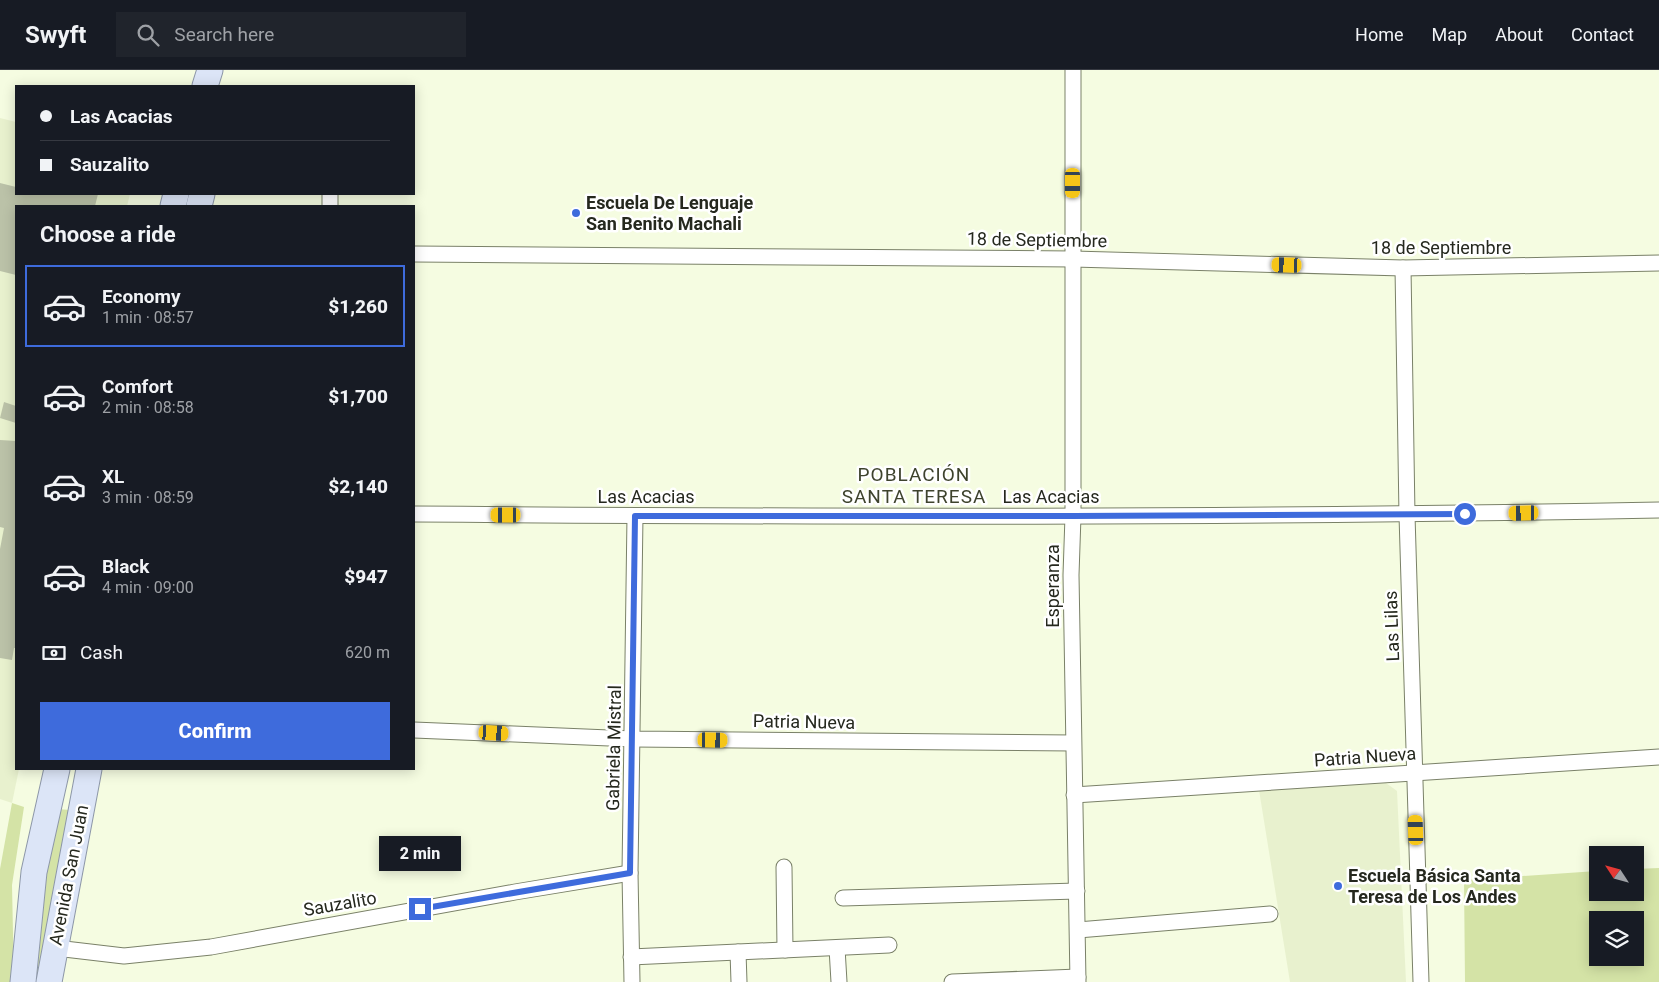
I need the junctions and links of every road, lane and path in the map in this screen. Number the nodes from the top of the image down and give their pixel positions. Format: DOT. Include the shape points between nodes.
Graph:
graph roads {
  1 [pos="210,70"];
  2 [pos="226,70"];
  3 [pos="1073,70"];
  4 [pos="205,85"];
  5 [pos="223,85"];
  6 [pos="415,254"];
  7 [pos="1073,258"];
  8 [pos="1659,264"];
  9 [pos="1403,268"];
  10 [pos="1659,510"];
  11 [pos="415,514"];
  12 [pos="1407,515"];
  13 [pos="635,516"];
  14 [pos="1073,516"];
  15 [pos="415,730"];
  16 [pos="633,739"];
  17 [pos="1073,743"];
  18 [pos="1659,757"];
  19 [pos="58,770"];
  20 [pos="58,770"];
  21 [pos="87,770"];
  22 [pos="88,770"];
  23 [pos="1415,773"];
  24 [pos="1074,794"];
  25 [pos="784,867"];
  26 [pos="630,873"];
  27 [pos="1077,891"];
  28 [pos="844,898"];
  29 [pos="1270,914"];
  30 [pos="1078,930"];
  31 [pos="889,945"];
  32 [pos="56,948"];
  33 [pos="838,948"];
  34 [pos="785,950"];
  35 [pos="738,952"];
  36 [pos="631,958"];
  37 [pos="1078,980"];
  38 [pos="23,982"];
  39 [pos="49,982"];
  40 [pos="632,982"];
  41 [pos="739,982"];
  42 [pos="839,982"];
  43 [pos="952,982"];
  44 [pos="1421,982"];
  1 -- 4 [label="main road"];
  2 -- 5 [label="main road"];
  3 -- 7 [label="street, Esperanza"];
  6 -- 7 [label="street, 18 de Septiembre"];
  7 -- 9 [label="street, 18 de Septiembre"];
  7 -- 14 [label="street, Esperanza"];
  8 -- 9 [label="street, 18 de Septiembre"];
  9 -- 12 [label="street, Las Lilas"];
  10 -- 12 [label="street, Las Acacias"];
  11 -- 13 [label="street, Las Acacias"];
  12 -- 14 [label="street, Las Acacias"];
  12 -- 23 [label="street, Las Lilas"];
  13 -- 14 [label="street, Las Acacias"];
  13 -- 16 [label="street, Gabriela Mistral"];
  14 -- 17 [label="street, Esperanza"];
  15 -- 16 [label="street, Patria Nueva"];
  16 -- 17 [label="street, Patria Nueva"];
  16 -- 26 [label="street, Gabriela Mistral"];
  17 -- 24 [label="street, Esperanza"];
  18 -- 23 [label="street, Patria Nueva"];
  19 -- 21 [label="main road" via="62,781 67,784 81,780"];
  20 -- 38 [label="main road, Avenida San Juan" via="34,872"];
  22 -- 32 [label="main road, Avenida San Juan"];
  23 -- 24 [label="street, Patria Nueva"];
  23 -- 44 [label="street, Las Lilas"];
  24 -- 27 [label="street, Esperanza"];
  25 -- 34 [label="street"];
  26 -- 32 [label="street, Sauzalito" via="210,947 124,956"];
  26 -- 36 [label="street, Gabriela Mistral"];
  27 -- 28 [label="street"];
  27 -- 30 [label="street, Esperanza"];
  29 -- 30 [label="street"];
  30 -- 37 [label="street, Esperanza"];
  31 -- 33 [label="street"];
  32 -- 39 [label="main road, Avenida San Juan"];
  33 -- 34 [label="street"];
  33 -- 42 [label="street"];
  34 -- 35 [label="street"];
  35 -- 36 [label="street"];
  35 -- 41 [label="street"];
  36 -- 40 [label="street, Gabriela Mistral"];
  37 -- 43 [label="street"];
}
